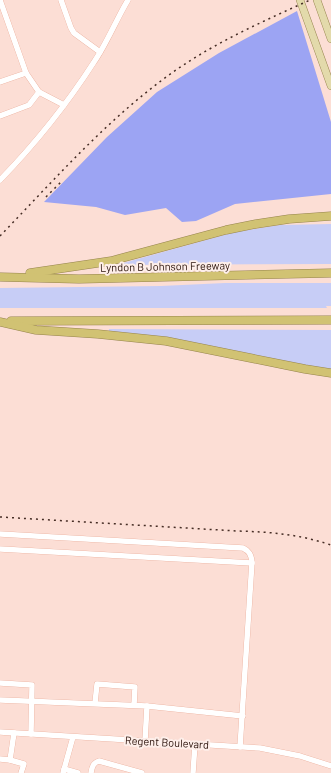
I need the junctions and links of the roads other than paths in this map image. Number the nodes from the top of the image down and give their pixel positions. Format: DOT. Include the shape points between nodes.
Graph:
graph roads {
  1 [pos="0,0"];
  2 [pos="61,0"];
  3 [pos="128,0"];
  4 [pos="300,0"];
  5 [pos="317,0"];
  6 [pos="331,40"];
  7 [pos="100,52"];
  8 [pos="26,73"];
  9 [pos="0,82"];
  10 [pos="330,82"];
  11 [pos="39,92"];
  12 [pos="64,105"];
  13 [pos="0,116"];
  14 [pos="0,180"];
  15 [pos="331,216"];
  16 [pos="331,273"];
  17 [pos="11,276"];
  18 [pos="0,277"];
  19 [pos="331,320"];
  20 [pos="0,322"];
  21 [pos="331,373"];
  22 [pos="0,534"];
  23 [pos="0,549"];
  24 [pos="252,563"];
  25 [pos="0,683"];
  26 [pos="0,700"];
  27 [pos="32,700"];
  28 [pos="95,703"];
  29 [pos="134,705"];
  30 [pos="146,706"];
  31 [pos="243,716"];
  32 [pos="0,732"];
  33 [pos="14,733"];
  34 [pos="31,734"];
  35 [pos="73,737"];
  36 [pos="146,741"];
  37 [pos="195,744"];
  38 [pos="240,747"];
  39 [pos="0,759"];
  40 [pos="10,760"];
  41 [pos="331,766"];
  42 [pos="64,771"];
  43 [pos="21,773"];
  44 [pos="78,773"];
  45 [pos="91,773"];
  46 [pos="142,773"];
  47 [pos="193,773"];
  1 -- 8 [label="street"];
  2 -- 7 [label="street" via="74,33"];
  3 -- 7 [label="street"];
  4 -- 10 [label="main road"];
  5 -- 6 [label="main road"];
  7 -- 12 [label="street"];
  8 -- 9 [label="street"];
  8 -- 11 [label="street"];
  11 -- 12 [label="street"];
  11 -- 13 [label="street" via="29,105"];
  12 -- 14 [label="street"];
  15 -- 17 [label="highway" via="256,224 111,261"];
  16 -- 17 [label="highway, Lyndon B Johnson Freeway" via="79,279"];
  17 -- 18 [label="highway, Lyndon B Johnson Freeway"];
  19 -- 20 [label="highway"];
  20 -- 21 [label="highway" via="36,330 166,341"];
  22 -- 24 [label="street" via="243,548 248,551"];
  23 -- 24 [label="street"];
  24 -- 31 [label="street"];
  25 -- 27 [label="street" via="32,685"];
  26 -- 27 [label="street"];
  27 -- 28 [label="street"];
  27 -- 34 [label="street"];
  28 -- 29 [label="street"];
  28 -- 29 [label="street" via="97,684 135,687"];
  29 -- 30 [label="street"];
  30 -- 31 [label="street"];
  30 -- 36 [label="street"];
  31 -- 38 [label="street"];
  32 -- 33 [label="street, Regent Boulevard"];
  33 -- 34 [label="street, Regent Boulevard"];
  33 -- 40 [label="street"];
  34 -- 35 [label="street, Regent Boulevard"];
  35 -- 36 [label="street, Regent Boulevard"];
  35 -- 42 [label="street"];
  36 -- 37 [label="street, Regent Boulevard"];
  37 -- 38 [label="street, Regent Boulevard"];
  37 -- 47 [label="street"];
  38 -- 41 [label="street, Regent Boulevard" via="300,756"];
  39 -- 40 [label="street"];
  40 -- 43 [label="street" via="24,764"];
  42 -- 44 [label="street"];
  45 -- 46 [label="street" via="93,766 99,761"];
}
